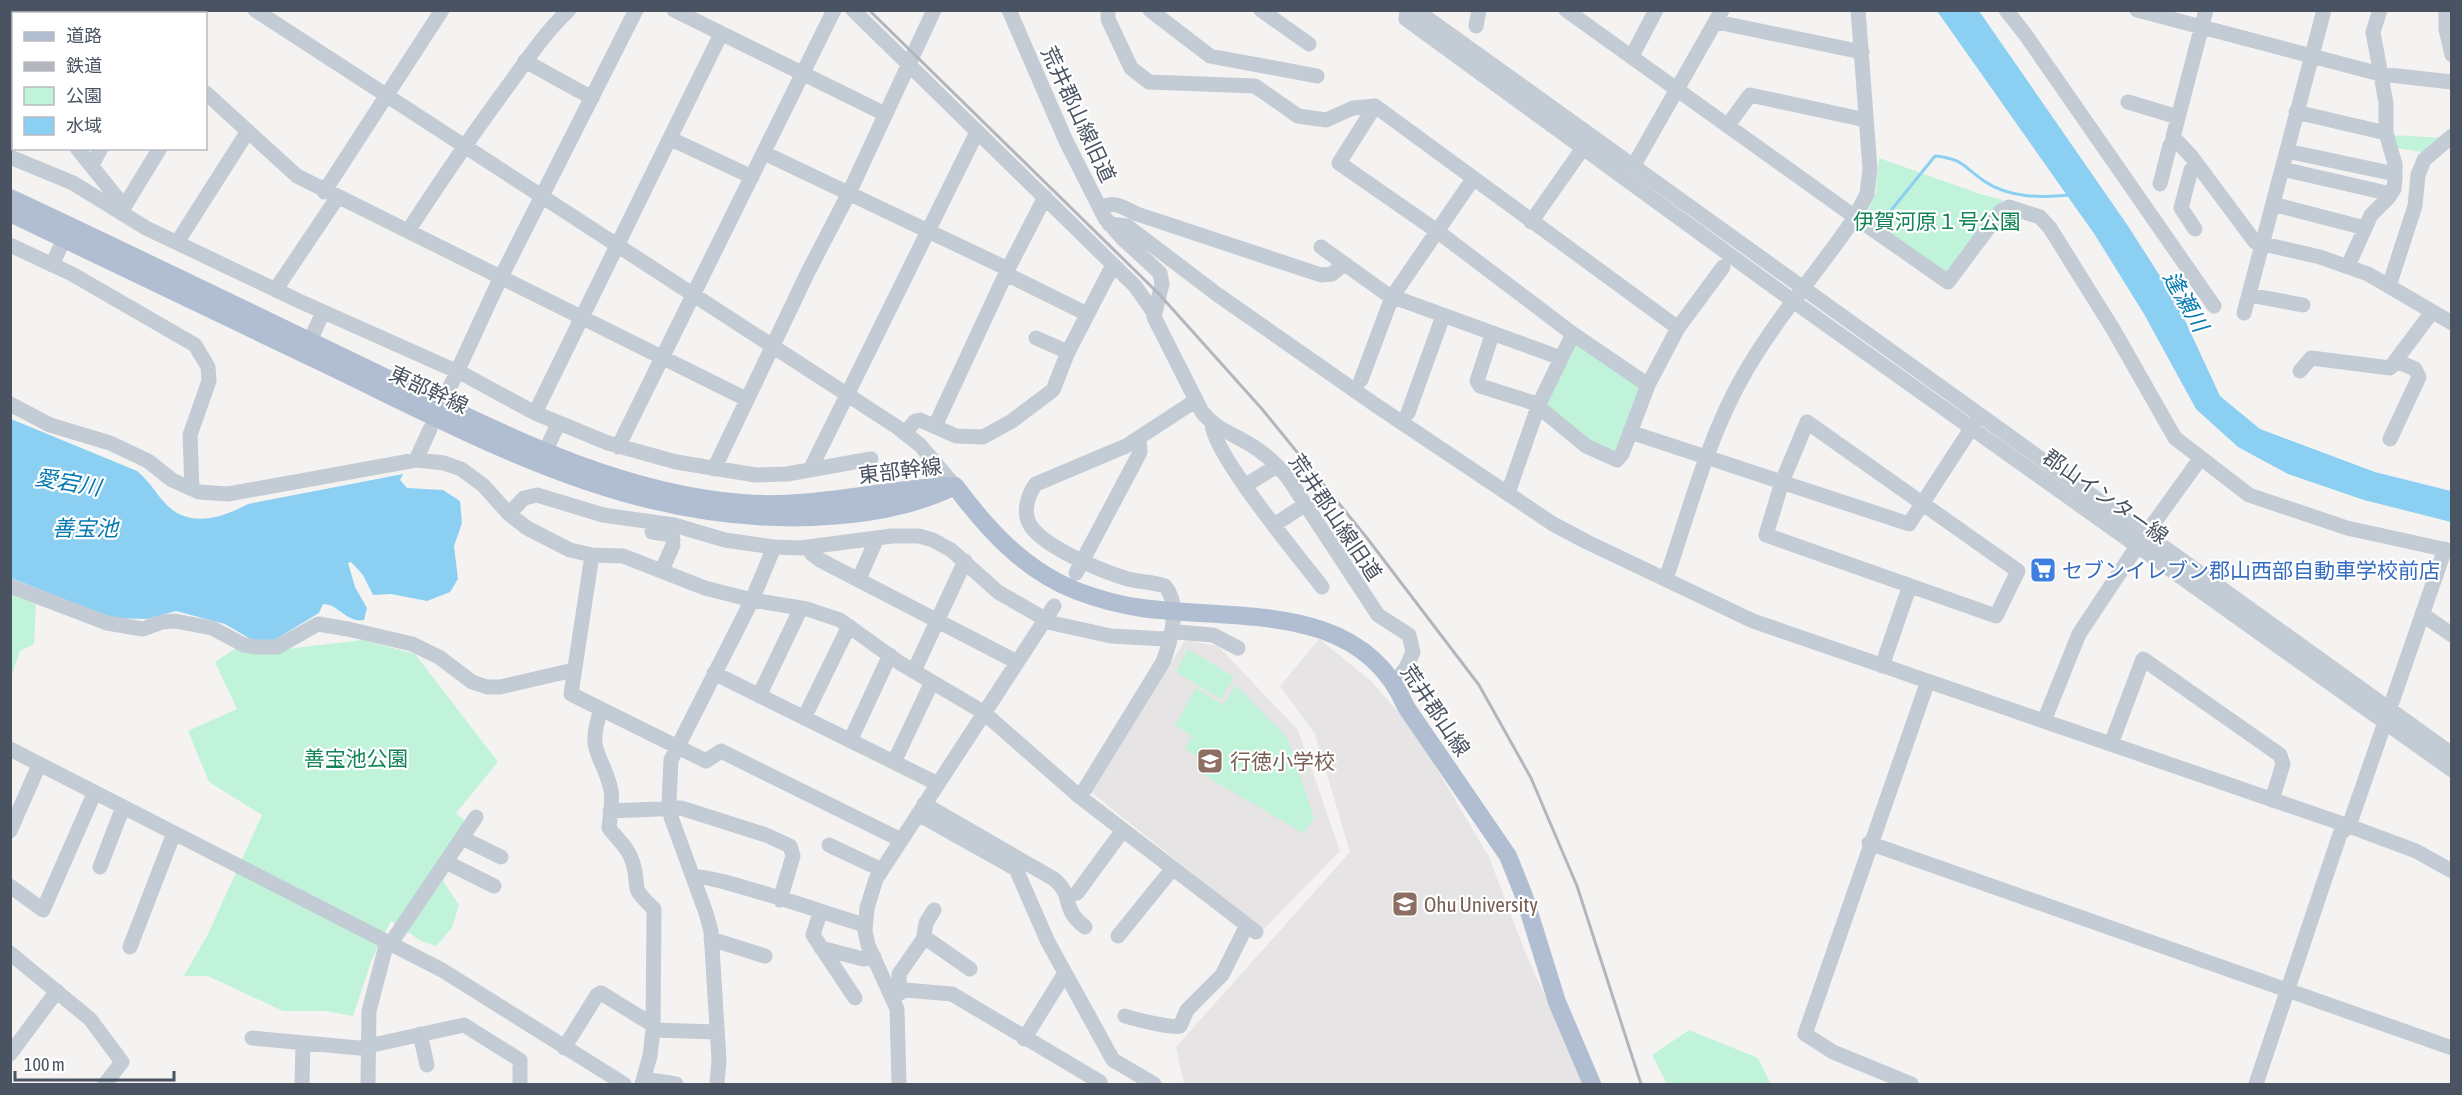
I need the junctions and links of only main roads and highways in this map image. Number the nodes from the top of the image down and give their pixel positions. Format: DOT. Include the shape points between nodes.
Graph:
graph roads {
  1 [pos="10,198"];
  2 [pos="10,213"];
  3 [pos="955,486"];
  4 [pos="1592,1084"];
  1 -- 3 [label="main road, 東部幹線" via="545,452 638,484 744,503 846,500"];
  2 -- 3 [label="main road, 東部幹線" via="540,464 599,487 694,511 744,516 829,516 908,505"];
  3 -- 4 [label="main road, 荒井郡山線" via="1007,547 1058,582 1109,602 1315,626 1362,651 1395,683 1406,707 1508,856 1557,1002"];
}
